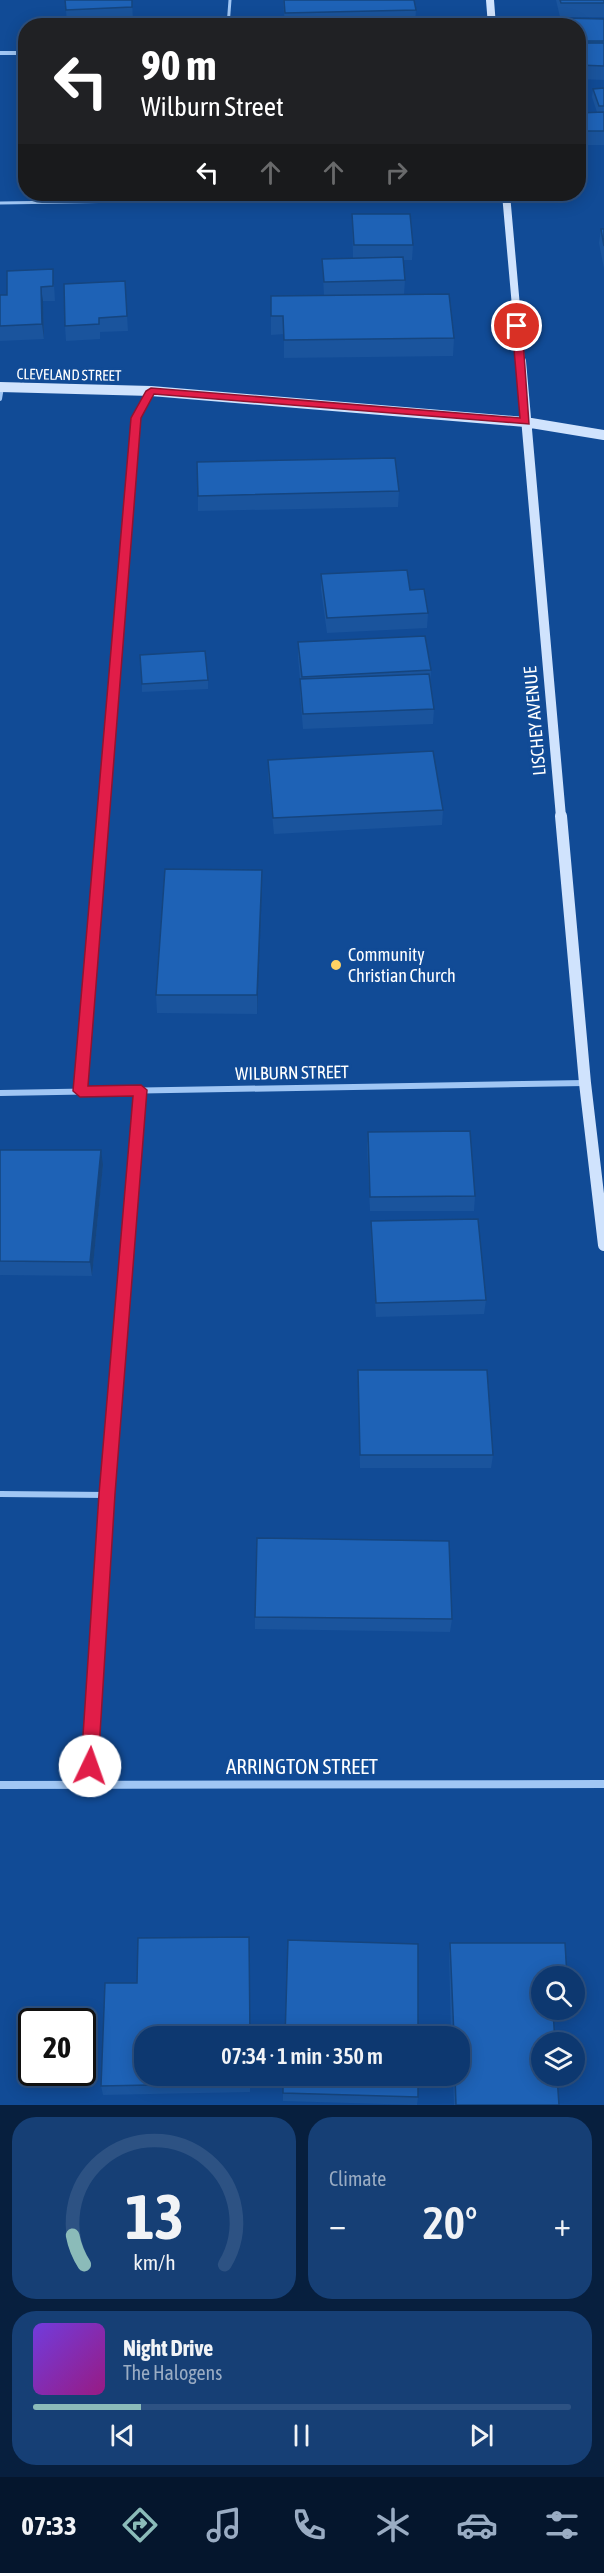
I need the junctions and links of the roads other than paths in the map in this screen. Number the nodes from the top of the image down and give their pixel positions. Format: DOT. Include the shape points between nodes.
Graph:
graph roads {
  1 [pos="230,0"];
  2 [pos="490,0"];
  3 [pos="229,18"];
  4 [pos="491,18"];
  5 [pos="0,53"];
  6 [pos="18,53"];
  7 [pos="131,201"];
  8 [pos="507,201"];
  9 [pos="0,203"];
  10 [pos="1,387"];
  11 [pos="151,391"];
  12 [pos="0,399"];
  13 [pos="525,422"];
  14 [pos="604,435"];
  15 [pos="585,1083"];
  16 [pos="141,1090"];
  17 [pos="80,1091"];
  18 [pos="0,1093"];
  19 [pos="604,1245"];
  20 [pos="0,1494"];
  21 [pos="107,1494"];
  22 [pos="604,1784"];
  23 [pos="0,1785"];
  24 [pos="88,1785"];
  1 -- 3 [label="lane"];
  2 -- 4 [label="street"];
  5 -- 6 [label="street"];
  7 -- 9 [label="lane"];
  8 -- 13 [label="street, LISCHEY AVENUE"];
  10 -- 11 [label="street, CLEVELAND STREET"];
  10 -- 12 [label="lane"];
  11 -- 13 [label="street, CLEVELAND STREET"];
  11 -- 17 [label="lane" via="136,418"];
  13 -- 14 [label="street, CLEVELAND STREET"];
  13 -- 15 [label="street, LISCHEY AVENUE"];
  15 -- 16 [label="street, WILBURN STREET"];
  15 -- 19 [label="street, LISCHEY AVENUE"];
  16 -- 17 [label="street, WILBURN STREET"];
  16 -- 21 [label="lane"];
  17 -- 18 [label="street, WILBURN STREET"];
  20 -- 21 [label="lane"];
  21 -- 24 [label="lane"];
  22 -- 24 [label="street, ARRINGTON STREET"];
  23 -- 24 [label="street, ARRINGTON STREET"];
}
